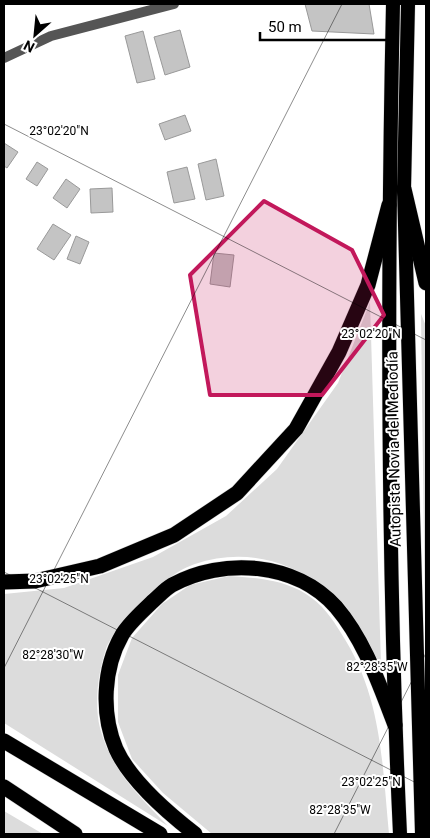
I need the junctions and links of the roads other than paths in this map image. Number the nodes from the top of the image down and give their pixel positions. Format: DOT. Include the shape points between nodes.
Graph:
graph roads {
  1 [pos="174,4"];
  2 [pos="393,4"];
  3 [pos="408,4"];
  4 [pos="4,58"];
  5 [pos="404,188"];
  6 [pos="388,205"];
  7 [pos="426,283"];
  8 [pos="4,582"];
  9 [pos="394,725"];
  10 [pos="4,741"];
  11 [pos="4,787"];
  12 [pos="75,834"];
  13 [pos="160,834"];
  14 [pos="195,834"];
  15 [pos="400,834"];
  16 [pos="422,834"];
  1 -- 4 [label="street" via="51,36"];
  2 -- 6 [label="highway, Autopista Novia del Mediodía"];
  3 -- 5 [label="highway, Autopista Novia del Mediodía"];
  5 -- 7 [label="highway"];
  5 -- 16 [label="highway, Autopista Novia del Mediodía"];
  6 -- 8 [label="highway" via="368,285 339,352 296,429 237,492 174,535 100,566 36,581"];
  6 -- 9 [label="highway, Autopista Novia del Mediodía"];
  9 -- 14 [label="highway" via="359,638 335,606 306,583 282,573 228,568 200,573 171,585 122,636 108,673 107,714 117,749 143,787"];
  9 -- 15 [label="highway, Autopista Novia del Mediodía"];
  10 -- 13 [label="highway"];
  11 -- 12 [label="highway"];
}
